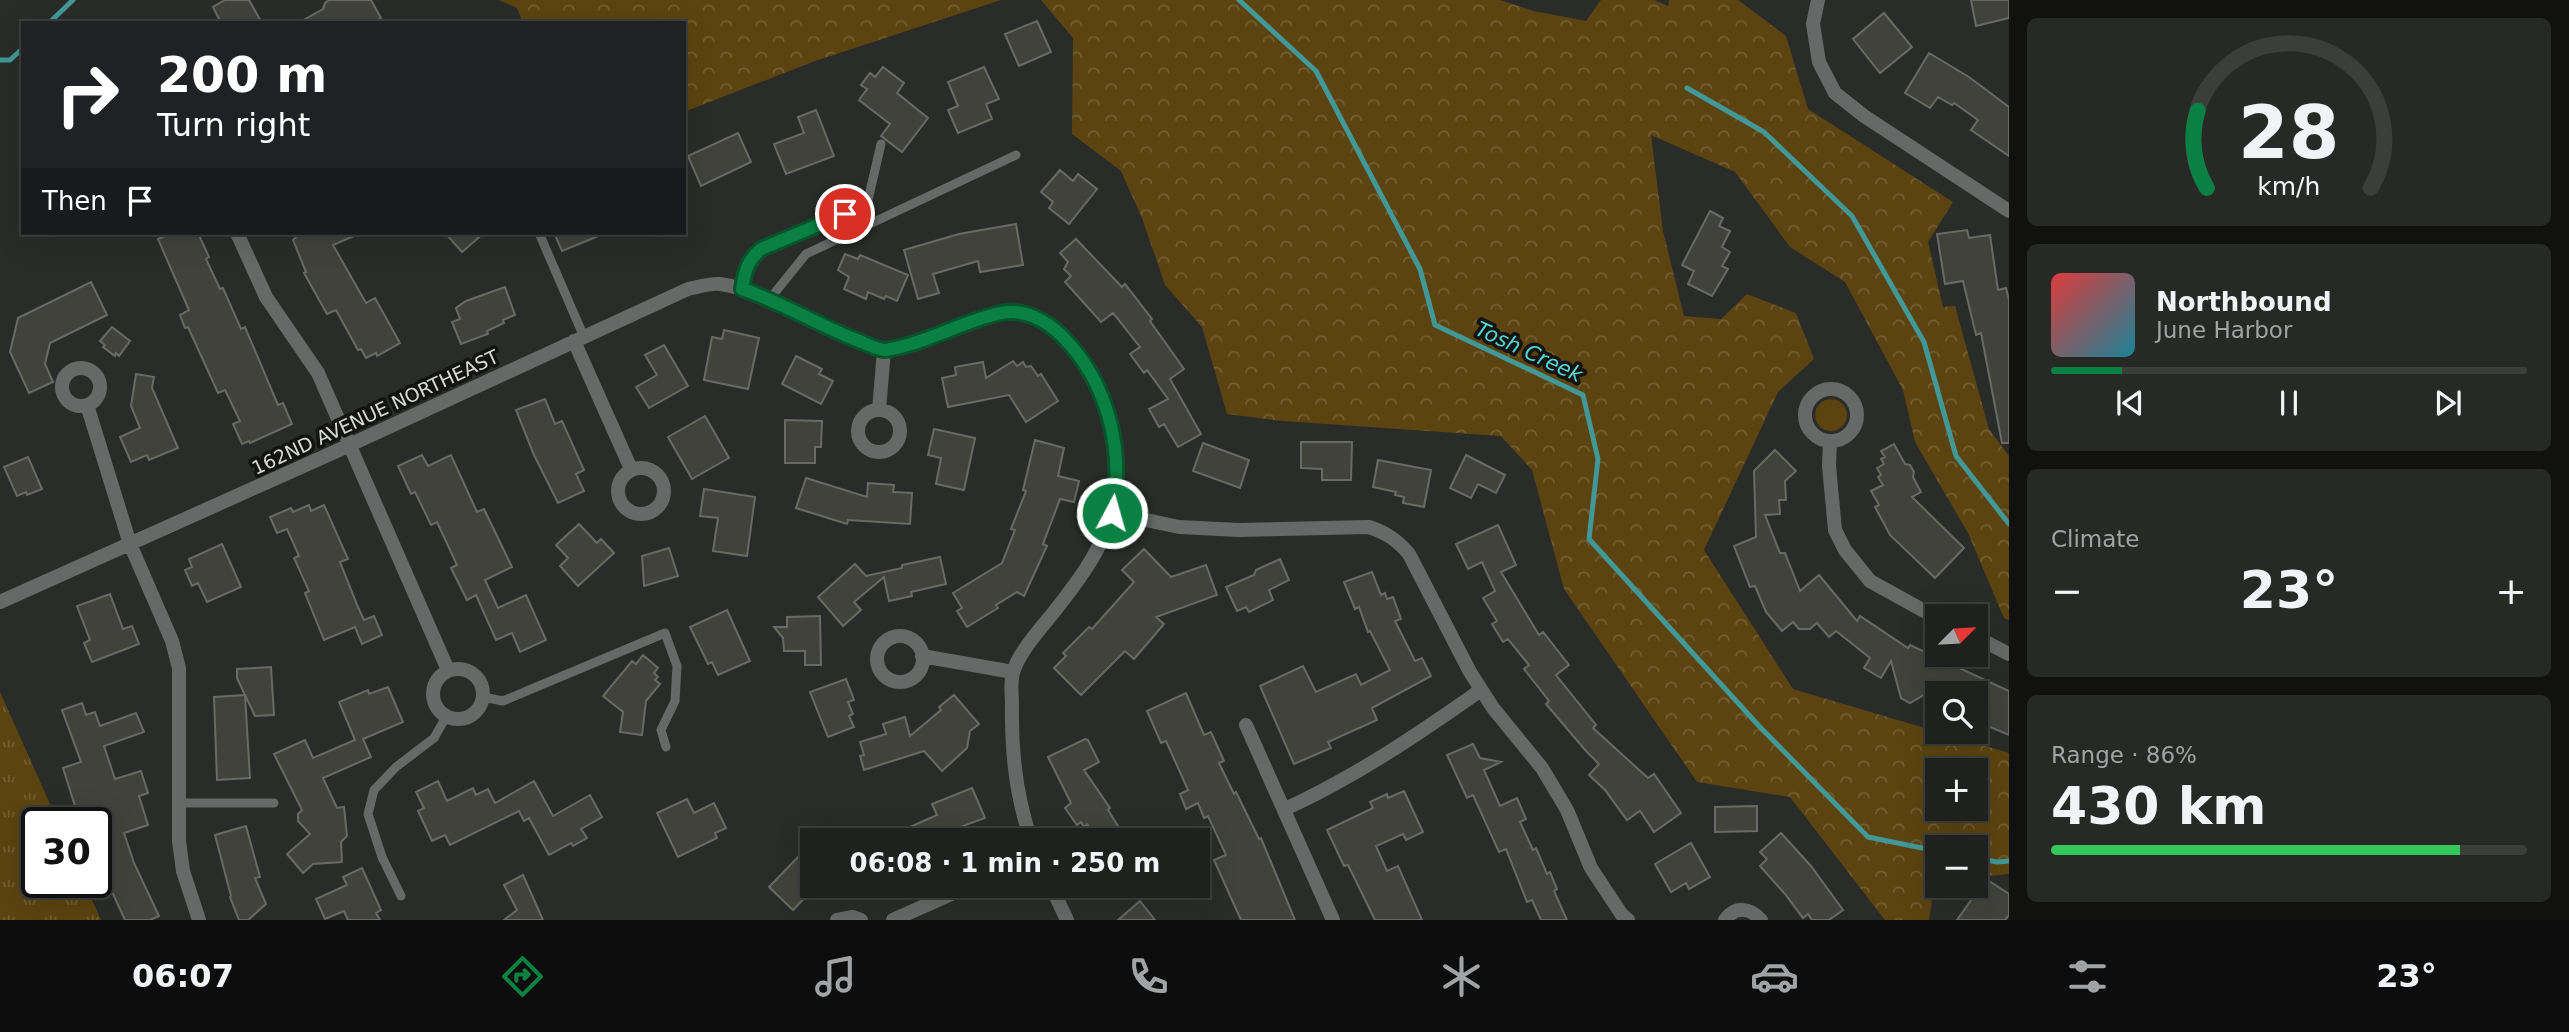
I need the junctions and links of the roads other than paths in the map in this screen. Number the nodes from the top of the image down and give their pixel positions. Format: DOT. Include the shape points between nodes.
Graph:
graph roads {
  1 [pos="1818,0"];
  2 [pos="881,144"];
  3 [pos="1016,155"];
  4 [pos="2009,211"];
  5 [pos="238,235"];
  6 [pos="540,235"];
  7 [pos="742,289"];
  8 [pos="769,300"];
  9 [pos="579,339"];
  10 [pos="884,350"];
  11 [pos="87,405"];
  12 [pos="879,410"];
  13 [pos="1830,441"];
  14 [pos="349,445"];
  15 [pos="631,470"];
  16 [pos="1112,513"];
  17 [pos="130,544"];
  18 [pos="0,602"];
  19 [pos="1925,611"];
  20 [pos="1988,643"];
  21 [pos="2009,653"];
  22 [pos="922,656"];
  23 [pos="448,670"];
  24 [pos="1013,672"];
  25 [pos="1480,690"];
  26 [pos="483,697"];
  27 [pos="446,717"];
  28 [pos="1246,725"];
  29 [pos="666,747"];
  30 [pos="181,803"];
  31 [pos="274,803"];
  32 [pos="1284,809"];
  33 [pos="1028,828"];
  34 [pos="401,896"];
  35 [pos="942,898"];
  36 [pos="1057,898"];
  37 [pos="199,920"];
  38 [pos="837,920"];
  39 [pos="861,920"];
  40 [pos="893,920"];
  41 [pos="1067,920"];
  42 [pos="1333,920"];
  43 [pos="1628,920"];
  44 [pos="1725,920"];
  45 [pos="1761,920"];
  1 -- 4 [label="street" via="1813,24 1819,62 1835,93"];
  2 -- 7 [label="lane" via="868,200 761,249 750,258"];
  3 -- 8 [label="lane" via="806,254"];
  5 -- 14 [label="street" via="266,297 318,373"];
  6 -- 9 [label="lane"];
  7 -- 8 [label="street, 162ND AVENUE NORTHEAST"];
  7 -- 9 [label="street, 162ND AVENUE NORTHEAST" via="717,284 688,289"];
  8 -- 10 [label="street, 162ND AVENUE NORTHEAST"];
  9 -- 14 [label="street, 162ND AVENUE NORTHEAST"];
  9 -- 15 [label="street"];
  10 -- 12 [label="street"];
  10 -- 16 [label="street" via="924,341 1003,312 1030,314 1051,325 1080,354 1099,387 1116,462"];
  11 -- 17 [label="street"];
  13 -- 19 [label="street" via="1835,530 1846,550 1870,581"];
  14 -- 17 [label="street, 162ND AVENUE NORTHEAST"];
  14 -- 23 [label="street"];
  16 -- 24 [label="street" via="1096,552"];
  16 -- 25 [label="street" via="1179,527 1368,527 1388,534 1409,554"];
  17 -- 18 [label="street, 162ND AVENUE NORTHEAST"];
  17 -- 30 [label="street" via="179,668"];
  20 -- 21 [label="street"];
  22 -- 24 [label="street"];
  23 -- 26 [label="street" via="465,669 473,674"];
  23 -- 27 [label="street" via="432,690 435,706"];
  24 -- 33 [label="street" via="1011,742"];
  25 -- 32 [label="street" via="1345,780"];
  25 -- 43 [label="street" via="1542,768 1567,810 1591,868"];
  26 -- 27 [label="street" via="470,716"];
  26 -- 29 [label="lane" via="503,701 665,633 677,666 675,701 661,730"];
  27 -- 34 [label="lane" via="434,738 396,766 374,790 368,814"];
  28 -- 32 [label="street"];
  30 -- 31 [label="lane"];
  30 -- 37 [label="street" via="183,871"];
  32 -- 42 [label="street"];
  35 -- 40 [label="street"];
  36 -- 41 [label="street"];
  38 -- 39 [label="street"];
  44 -- 45 [label="street" via="1740,910 1751,911"];
}
